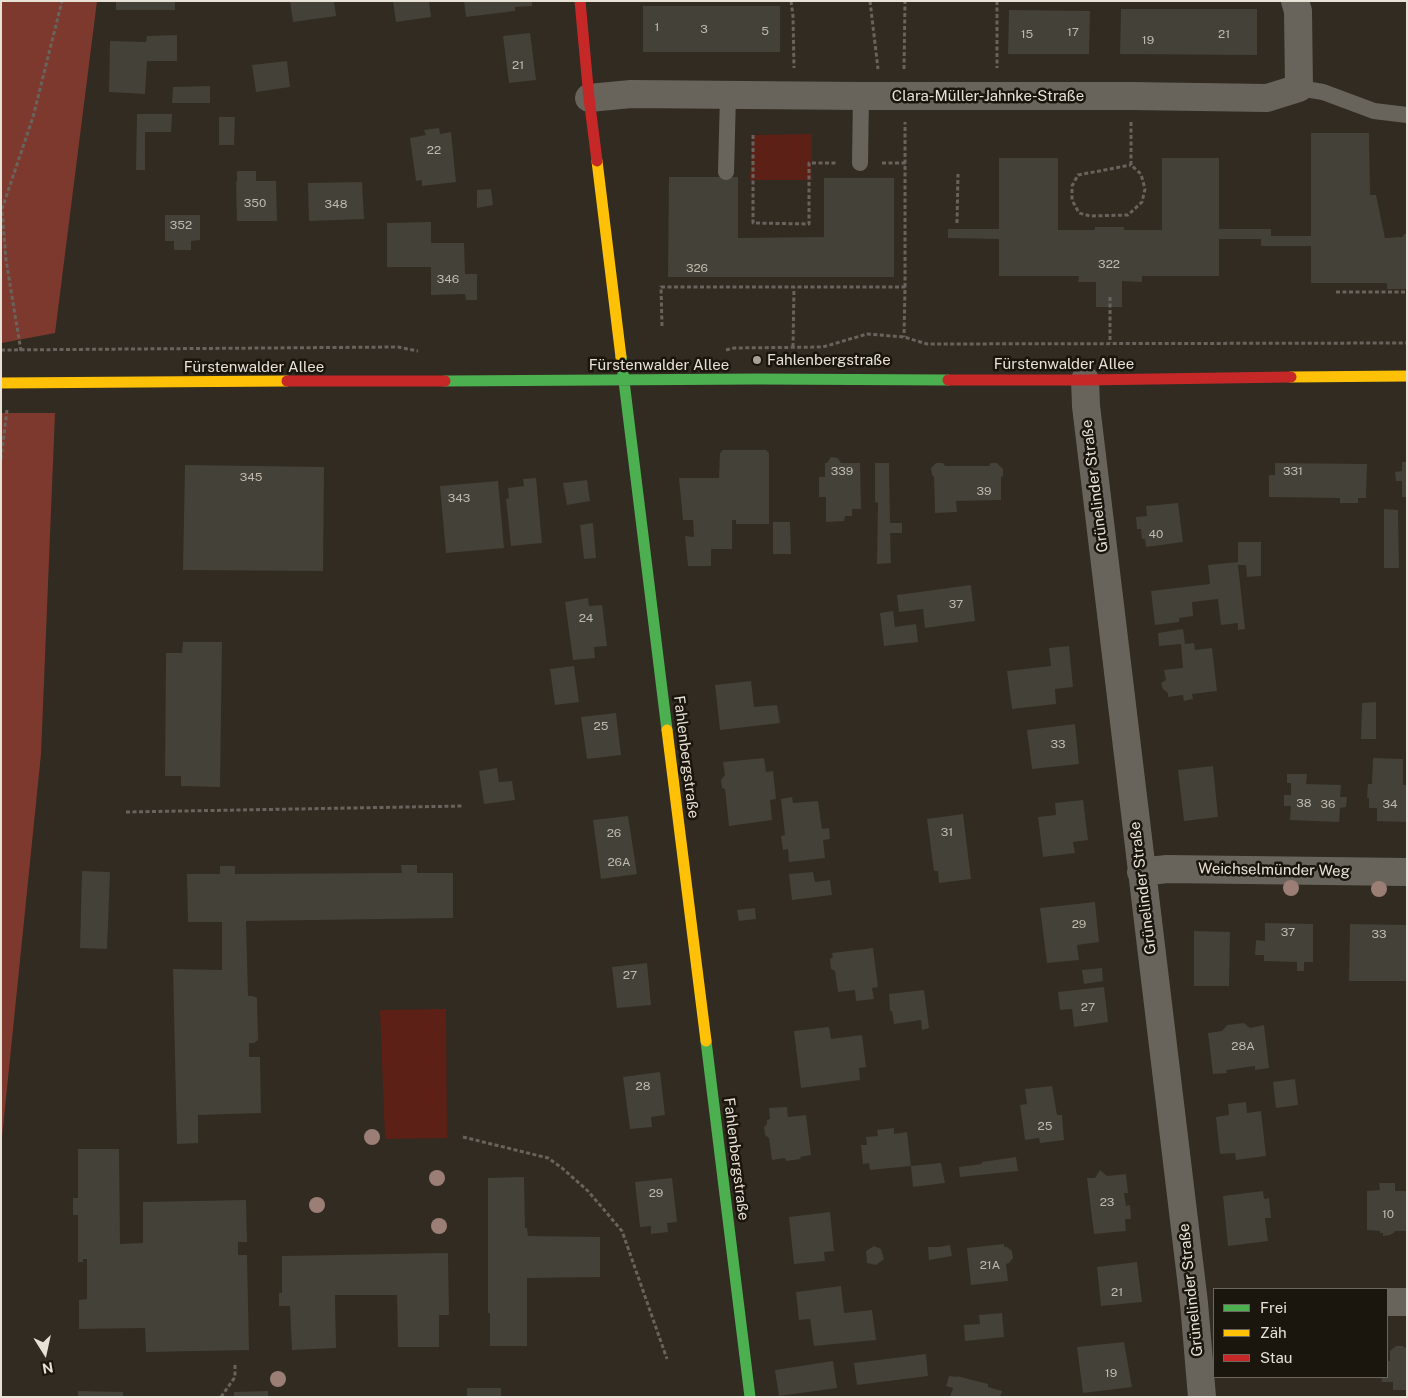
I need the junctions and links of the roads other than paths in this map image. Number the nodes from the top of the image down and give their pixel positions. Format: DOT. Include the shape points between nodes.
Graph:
graph roads {
  1 [pos="580,1"];
  2 [pos="1295,1"];
  3 [pos="1299,88"];
  4 [pos="728,95"];
  5 [pos="882,96"];
  6 [pos="589,98"];
  7 [pos="1407,115"];
  8 [pos="860,163"];
  9 [pos="726,172"];
  10 [pos="1407,376"];
  11 [pos="624,380"];
  12 [pos="1084,380"];
  13 [pos="5,383"];
  14 [pos="1142,872"];
  15 [pos="1407,872"];
  16 [pos="1388,1302"];
  17 [pos="1407,1302"];
  18 [pos="1204,1303"];
  19 [pos="750,1397"];
  20 [pos="1202,1397"];
  1 -- 6 [label="street, Fahlenbergstraße"];
  2 -- 3 [label="street" via="1298,11"];
  3 -- 5 [label="street, Clara-Müller-Jahnke-Straße" via="1267,98"];
  3 -- 7 [label="lane" via="1323,92 1374,111"];
  4 -- 5 [label="street, Clara-Müller-Jahnke-Straße"];
  4 -- 6 [label="street, Clara-Müller-Jahnke-Straße" via="631,94"];
  4 -- 9 [label="lane"];
  5 -- 8 [label="lane"];
  6 -- 11 [label="street, Fahlenbergstraße"];
  10 -- 12 [label="street, Fürstenwalder Allee"];
  11 -- 12 [label="street, Fürstenwalder Allee"];
  11 -- 13 [label="street, Fürstenwalder Allee"];
  11 -- 19 [label="street, Fahlenbergstraße"];
  12 -- 14 [label="street, Grünelinder Straße"];
  14 -- 15 [label="street, Weichselmünder Weg" via="1167,869"];
  14 -- 18 [label="street, Grünelinder Straße"];
  16 -- 17 [label="street"];
  18 -- 20 [label="street, Grünelinder Straße"];
}
